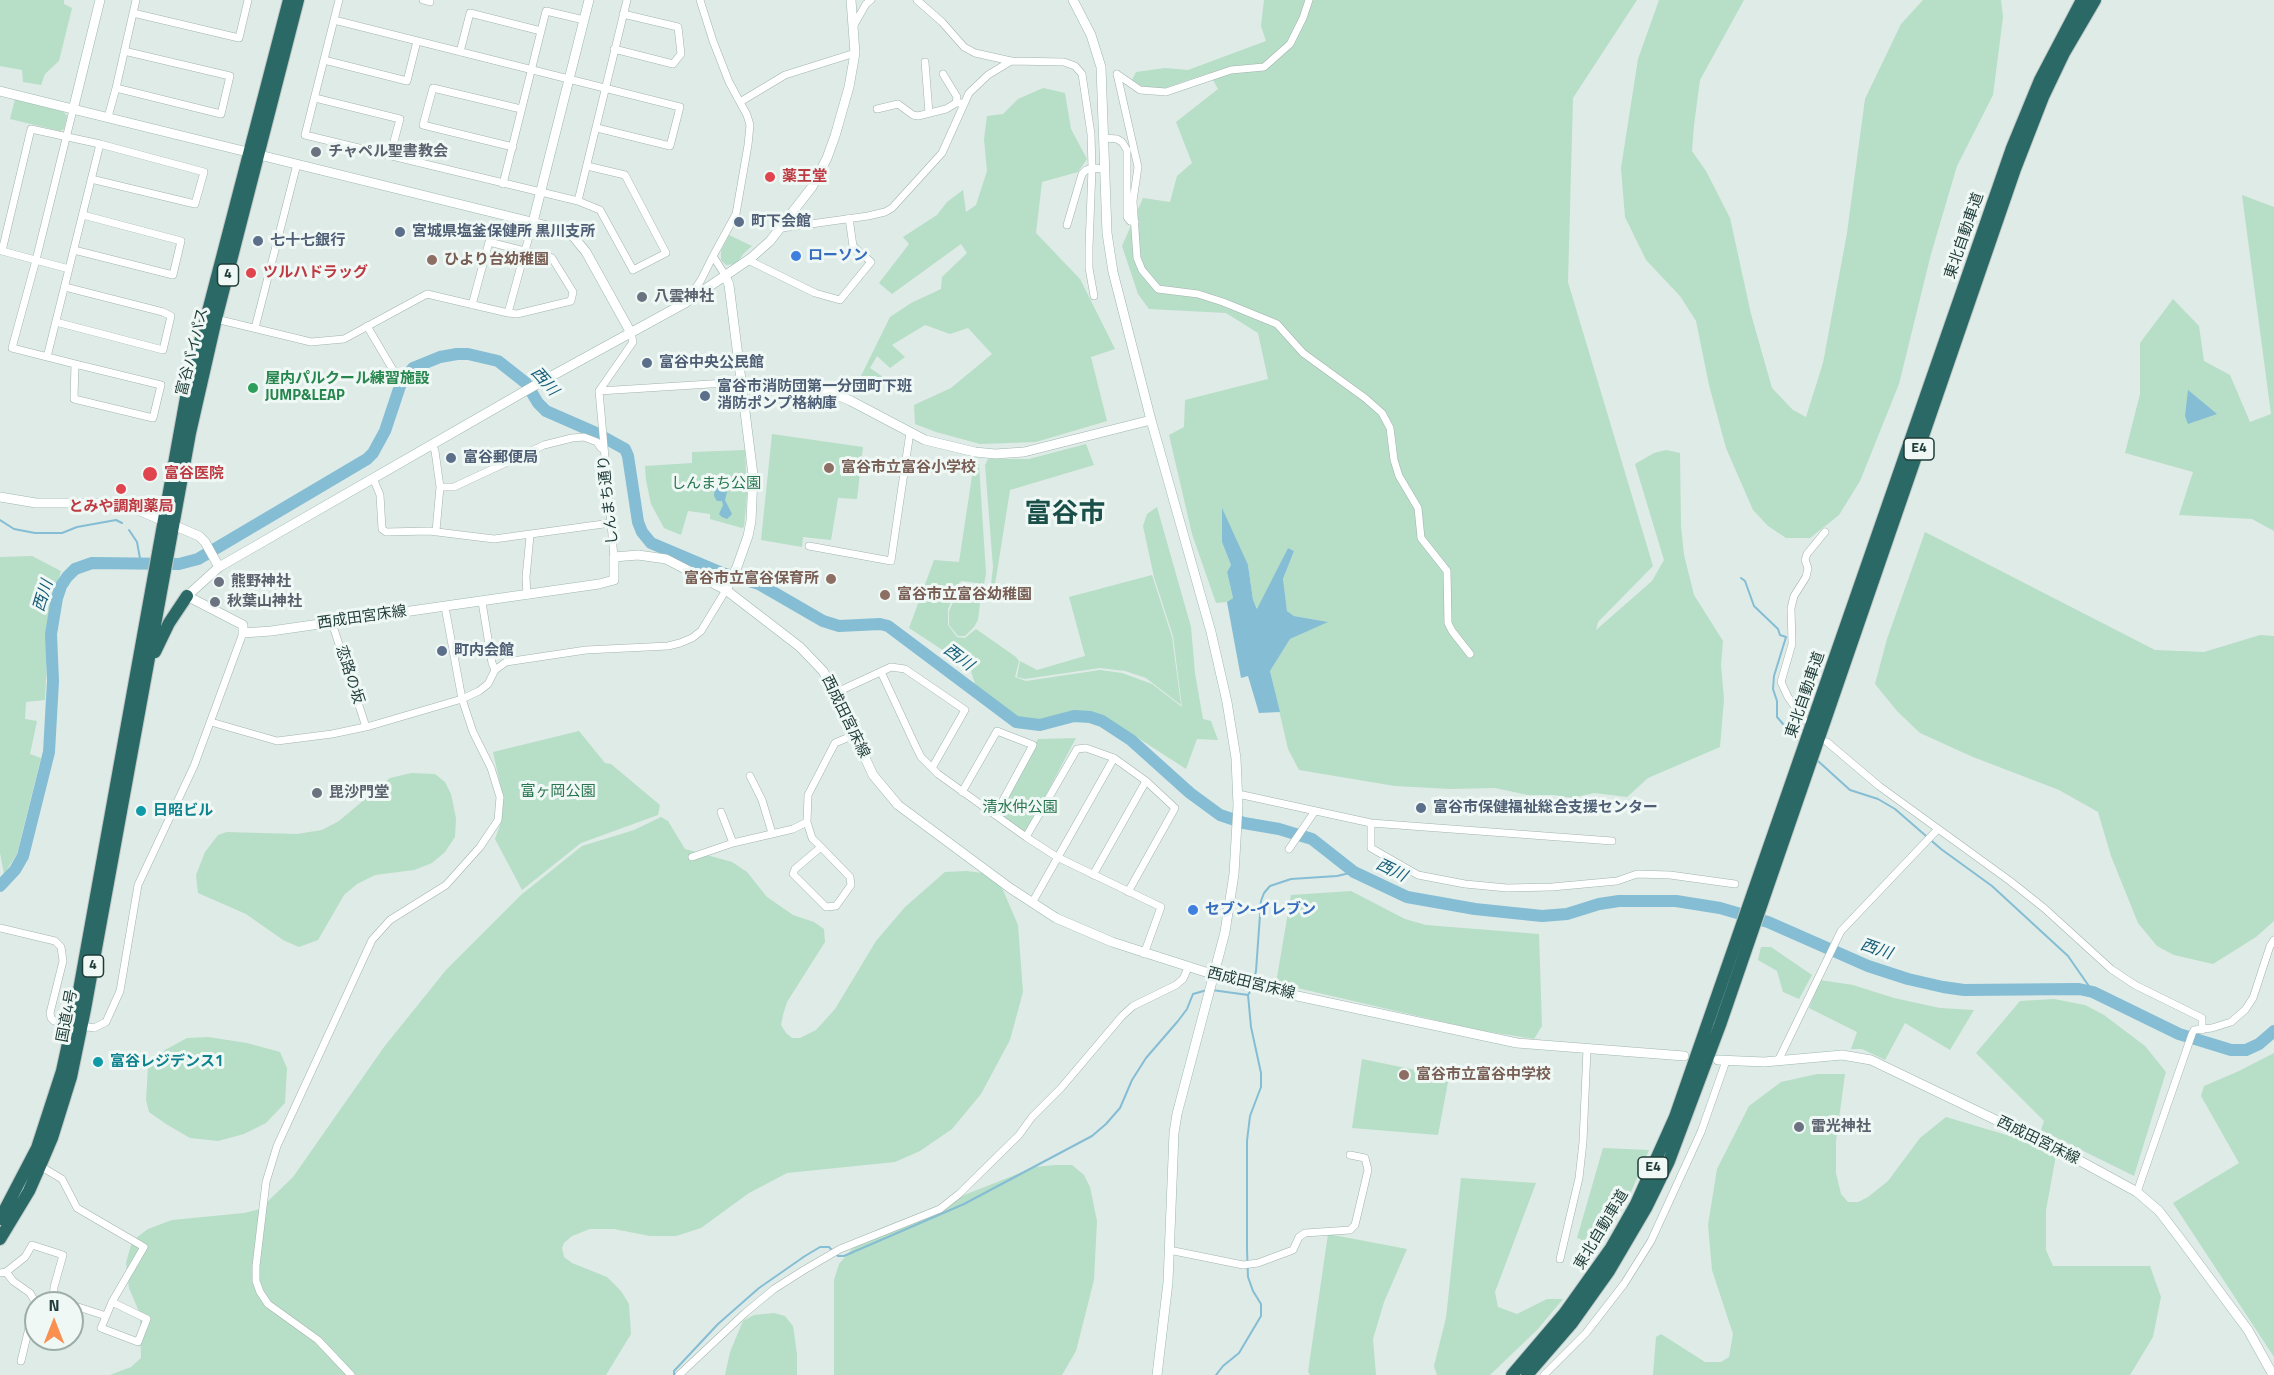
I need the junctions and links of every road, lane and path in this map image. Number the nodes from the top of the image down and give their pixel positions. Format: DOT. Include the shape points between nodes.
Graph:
graph roads {
  1 [pos="100,0"];
  2 [pos="136,0"];
  3 [pos="248,0"];
  4 [pos="289,0"];
  5 [pos="298,0"];
  6 [pos="339,0"];
  7 [pos="423,0"];
  8 [pos="430,0"];
  9 [pos="589,0"];
  10 [pos="627,0"];
  11 [pos="700,0"];
  12 [pos="851,0"];
  13 [pos="871,0"];
  14 [pos="917,0"];
  15 [pos="1073,0"];
  16 [pos="1309,0"];
  17 [pos="2082,0"];
  18 [pos="2095,0"];
  19 [pos="133,13"];
  20 [pos="623,14"];
  21 [pos="334,20"];
  22 [pos="584,20"];
  23 [pos="854,26"];
  24 [pos="541,31"];
  25 [pos="417,41"];
  26 [pos="615,49"];
  27 [pos="124,51"];
  28 [pos="460,52"];
  29 [pos="855,53"];
  30 [pos="324,60"];
  31 [pos="1011,61"];
  32 [pos="925,62"];
  33 [pos="532,69"];
  34 [pos="943,74"];
  35 [pos="569,78"];
  36 [pos="116,88"];
  37 [pos="606,88"];
  38 [pos="0,91"];
  39 [pos="315,98"];
  40 [pos="740,102"];
  41 [pos="960,103"];
  42 [pos="521,109"];
  43 [pos="73,110"];
  44 [pos="877,110"];
  45 [pos="929,113"];
  46 [pos="108,117"];
  47 [pos="597,129"];
  48 [pos="66,137"];
  49 [pos="1105,138"];
  50 [pos="100,144"];
  51 [pos="513,147"];
  52 [pos="253,154"];
  53 [pos="390,156"];
  54 [pos="297,164"];
  55 [pos="587,166"];
  56 [pos="1092,168"];
  57 [pos="1105,169"];
  58 [pos="91,179"];
  59 [pos="502,184"];
  60 [pos="541,193"];
  61 [pos="578,201"];
  62 [pos="82,215"];
  63 [pos="849,218"];
  64 [pos="533,222"];
  65 [pos="1135,222"];
  66 [pos="1067,225"];
  67 [pos="782,228"];
  68 [pos="74,250"];
  69 [pos="525,251"];
  70 [pos="713,256"];
  71 [pos="36,260"];
  72 [pos="748,260"];
  73 [pos="69,269"];
  74 [pos="725,275"];
  75 [pos="65,287"];
  76 [pos="1094,296"];
  77 [pos="685,303"];
  78 [pos="472,305"];
  79 [pos="508,314"];
  80 [pos="216,319"];
  81 [pos="56,322"];
  82 [pos="367,326"];
  83 [pos="255,328"];
  84 [pos="631,333"];
  85 [pos="47,357"];
  86 [pos="75,364"];
  87 [pos="396,375"];
  88 [pos="742,382"];
  89 [pos="599,391"];
  90 [pos="1151,420"];
  91 [pos="910,432"];
  92 [pos="432,444"];
  93 [pos="603,446"];
  94 [pos="373,478"];
  95 [pos="440,487"];
  96 [pos="0,497"];
  97 [pos="168,523"];
  98 [pos="611,524"];
  99 [pos="436,531"];
  100 [pos="1825,532"];
  101 [pos="530,536"];
  102 [pos="809,546"];
  103 [pos="614,557"];
  104 [pos="217,564"];
  105 [pos="727,587"];
  106 [pos="527,595"];
  107 [pos="187,596"];
  108 [pos="482,602"];
  109 [pos="445,607"];
  110 [pos="332,623"];
  111 [pos="243,633"];
  112 [pos="1470,654"];
  113 [pos="495,670"];
  114 [pos="881,672"];
  115 [pos="140,678"];
  116 [pos="836,693"];
  117 [pos="462,699"];
  118 [pos="1804,720"];
  119 [pos="211,722"];
  120 [pos="366,727"];
  121 [pos="854,735"];
  122 [pos="1827,742"];
  123 [pos="1114,758"];
  124 [pos="932,768"];
  125 [pos="750,776"];
  126 [pos="1146,781"];
  127 [pos="962,792"];
  128 [pos="1238,800"];
  129 [pos="1316,810"];
  130 [pos="721,812"];
  131 [pos="995,815"];
  132 [pos="807,822"];
  133 [pos="1371,823"];
  134 [pos="1938,829"];
  135 [pos="772,833"];
  136 [pos="1026,837"];
  137 [pos="1612,841"];
  138 [pos="733,843"];
  139 [pos="821,847"];
  140 [pos="1289,849"];
  141 [pos="692,857"];
  142 [pos="1057,857"];
  143 [pos="1093,875"];
  144 [pos="1735,884"];
  145 [pos="1128,892"];
  146 [pos="1032,903"];
  147 [pos="1756,904"];
  148 [pos="0,928"];
  149 [pos="1745,934"];
  150 [pos="2274,940"];
  151 [pos="1144,954"];
  152 [pos="1188,968"];
  153 [pos="1215,976"];
  154 [pos="77,1025"];
  155 [pos="2202,1029"];
  156 [pos="1587,1049"];
  157 [pos="1684,1056"];
  158 [pos="1722,1061"];
  159 [pos="1778,1061"];
  160 [pos="1350,1155"];
  161 [pos="40,1166"];
  162 [pos="2137,1192"];
  163 [pos="0,1219"];
  164 [pos="0,1239"];
  165 [pos="1169,1250"];
  166 [pos="1560,1259"];
  167 [pos="3,1272"];
  168 [pos="27,1291"];
  169 [pos="54,1291"];
  170 [pos="112,1302"];
  171 [pos="84,1309"];
  172 [pos="106,1316"];
  173 [pos="24,1349"];
  174 [pos="21,1361"];
  175 [pos="680,1374"];
  176 [pos="351,1375"];
  177 [pos="1157,1375"];
  178 [pos="1512,1375"];
  179 [pos="1527,1375"];
  180 [pos="1544,1375"];
  181 [pos="2273,1375"];
  1 -- 43 [label="street"];
  2 -- 19 [label="street"];
  3 -- 19 [label="street" via="239,38"];
  4 -- 52 [label="highway, 富谷バイパス / 4"];
  5 -- 52 [label="highway, 富谷バイパス / 4"];
  6 -- 21 [label="street"];
  7 -- 8 [label="street"];
  9 -- 22 [label="street"];
  10 -- 20 [label="street"];
  11 -- 40 [label="street"];
  12 -- 23 [label="street"];
  13 -- 23 [label="street"];
  14 -- 31 [label="street" via="964,47 985,57"];
  15 -- 49 [label="street" via="1098,55"];
  16 -- 65 [label="street" via="1290,44 1264,67 1231,70 1166,92 1140,90 1117,74 1138,167 1133,201"];
  17 -- 147 [label="highway, 東北自動車道 / E4" via="2040,80 2012,148"];
  18 -- 147 [label="highway, 東北自動車道 / E4" via="2043,97 2015,169"];
  19 -- 27 [label="street"];
  20 -- 26 [label="street"];
  20 -- 26 [label="street" via="678,27 681,54 673,64"];
  21 -- 25 [label="street"];
  21 -- 30 [label="street"];
  22 -- 24 [label="street" via="546,11"];
  22 -- 35 [label="street"];
  23 -- 29 [label="street"];
  24 -- 28 [label="street" via="470,14"];
  24 -- 33 [label="street"];
  25 -- 28 [label="street"];
  25 -- 30 [label="street" via="407,81"];
  26 -- 37 [label="street"];
  27 -- 36 [label="street"];
  27 -- 36 [label="street" via="230,76 221,114"];
  28 -- 33 [label="street"];
  29 -- 40 [label="street" via="785,75"];
  29 -- 67 [label="street" via="842,114 827,159"];
  30 -- 39 [label="street"];
  31 -- 41 [label="street" via="977,85"];
  31 -- 56 [label="street" via="1070,63 1082,74"];
  32 -- 45 [label="street"];
  33 -- 35 [label="street"];
  33 -- 42 [label="street"];
  34 -- 41 [label="street"];
  35 -- 37 [label="street"];
  35 -- 60 [label="street"];
  36 -- 46 [label="street"];
  37 -- 47 [label="street"];
  37 -- 47 [label="street" via="680,107 670,146"];
  38 -- 43 [label="street"];
  39 -- 53 [label="street" via="305,135"];
  39 -- 53 [label="street" via="400,119"];
  40 -- 70 [label="street" via="750,125 736,214"];
  41 -- 45 [label="street"];
  41 -- 63 [label="street" via="942,153 892,208"];
  42 -- 51 [label="street"];
  42 -- 51 [label="street" via="433,88 423,125"];
  43 -- 46 [label="street"];
  43 -- 48 [label="street"];
  44 -- 45 [label="street" via="898,104 913,115"];
  46 -- 52 [label="street"];
  47 -- 55 [label="street"];
  48 -- 50 [label="street"];
  48 -- 71 [label="street"];
  48 -- 71 [label="street" via="31,129 2,251"];
  49 -- 57 [label="street"];
  49 -- 65 [label="street" via="1117,139 1127,150 1127,217"];
  50 -- 58 [label="street"];
  50 -- 58 [label="street" via="204,172 195,204"];
  51 -- 59 [label="street"];
  52 -- 54 [label="street"];
  52 -- 80 [label="highway, 富谷バイパス / 4"];
  52 -- 97 [label="highway, 富谷バイパス / 4" via="187,392"];
  53 -- 59 [label="street"];
  54 -- 64 [label="street"];
  54 -- 83 [label="street"];
  55 -- 61 [label="street"];
  55 -- 61 [label="street" via="625,175 666,253 633,270 600,210"];
  56 -- 57 [label="street"];
  56 -- 66 [label="street" via="1082,174"];
  56 -- 76 [label="street" via="1089,268"];
  57 -- 90 [label="street" via="1113,272"];
  58 -- 62 [label="street"];
  59 -- 60 [label="street"];
  60 -- 61 [label="street"];
  60 -- 64 [label="street"];
  62 -- 68 [label="street"];
  62 -- 68 [label="street" via="182,241 173,275"];
  63 -- 67 [label="street"];
  63 -- 72 [label="street" via="853,246 871,262 840,300"];
  64 -- 69 [label="street"];
  64 -- 84 [label="street" via="566,232 577,240"];
  65 -- 112 [label="street" via="1137,258 1158,289 1197,294 1268,319 1283,329 1303,353 1382,413 1390,428 1399,476 1419,508 1421,538 1447,572 1448,623"];
  67 -- 72 [label="street"];
  68 -- 73 [label="street"];
  69 -- 78 [label="street" via="489,242"];
  69 -- 79 [label="street"];
  69 -- 79 [label="street" via="552,258 573,292 571,301"];
  70 -- 74 [label="street"];
  70 -- 77 [label="street"];
  71 -- 73 [label="street"];
  71 -- 85 [label="street" via="12,348"];
  72 -- 74 [label="street"];
  73 -- 75 [label="street"];
  74 -- 77 [label="street"];
  74 -- 88 [label="street"];
  75 -- 81 [label="street"];
  75 -- 81 [label="street" via="171,316 163,350"];
  77 -- 84 [label="street"];
  78 -- 79 [label="street"];
  78 -- 82 [label="street" via="427,294"];
  80 -- 83 [label="street"];
  80 -- 97 [label="highway, 富谷バイパス / 4"];
  81 -- 85 [label="street"];
  82 -- 83 [label="street" via="344,339 311,342"];
  82 -- 87 [label="street"];
  84 -- 89 [label="street" via="633,342"];
  84 -- 92 [label="street"];
  85 -- 86 [label="street"];
  86 -- 86 [label="street" via="74,399 153,418 161,385"];
  88 -- 89 [label="street"];
  88 -- 91 [label="street" via="779,389 823,389"];
  88 -- 105 [label="street" via="753,500 748,536"];
  89 -- 93 [label="street, しんまち通り"];
  90 -- 91 [label="street" via="1039,449 995,454 952,448"];
  90 -- 128 [label="street" via="1216,656 1232,729"];
  91 -- 102 [label="street" via="891,561"];
  92 -- 94 [label="street"];
  92 -- 95 [label="street"];
  93 -- 95 [label="street" via="584,437 544,445 454,487"];
  93 -- 98 [label="street, しんまち通り"];
  94 -- 99 [label="street" via="380,495 382,529"];
  94 -- 104 [label="street"];
  95 -- 99 [label="street"];
  96 -- 97 [label="street" via="36,503 110,503 134,508"];
  97 -- 104 [label="street" via="205,542"];
  97 -- 115 [label="highway, 富谷バイパス / 4"];
  98 -- 101 [label="street"];
  98 -- 103 [label="street, しんまち通り"];
  99 -- 101 [label="street" via="494,539"];
  100 -- 118 [label="street" via="1807,554 1806,577 1794,596 1792,644 1781,681"];
  101 -- 106 [label="street"];
  103 -- 105 [label="street, 西成田宮床線" via="666,559"];
  103 -- 106 [label="street, 西成田宮床線" via="615,575 610,582"];
  104 -- 107 [label="street"];
  105 -- 113 [label="street" via="701,632 680,643 560,654 506,662"];
  105 -- 116 [label="street, 西成田宮床線" via="800,647 823,671"];
  106 -- 108 [label="street, 西成田宮床線"];
  107 -- 111 [label="street" via="243,625"];
  107 -- 115 [label="highway"];
  108 -- 109 [label="street, 西成田宮床線"];
  108 -- 113 [label="street"];
  109 -- 110 [label="street, 西成田宮床線"];
  109 -- 117 [label="street"];
  110 -- 111 [label="street, 西成田宮床線"];
  110 -- 120 [label="street, 恋路の坂"];
  111 -- 119 [label="street"];
  113 -- 117 [label="street" via="485,688"];
  114 -- 116 [label="street"];
  114 -- 124 [label="street" via="915,747"];
  114 -- 124 [label="street" via="891,667 905,669 965,710"];
  115 -- 154 [label="highway, 国道4号 / 4"];
  116 -- 121 [label="street, 西成田宮床線"];
  117 -- 120 [label="street"];
  117 -- 176 [label="street" via="497,784 498,820 446,885 390,920 372,940 277,1146 266,1182 255,1266 260,1292 268,1304 332,1352"];
  119 -- 120 [label="street" via="277,741"];
  119 -- 154 [label="street" via="138,885 120,991 112,1012 101,1026"];
  121 -- 132 [label="street" via="835,743 808,795"];
  121 -- 146 [label="street, 西成田宮床線" via="873,775 898,805"];
  122 -- 134 [label="street"];
  123 -- 126 [label="street"];
  123 -- 136 [label="street" via="1086,748 1077,749"];
  123 -- 142 [label="street"];
  124 -- 127 [label="street"];
  125 -- 135 [label="street"];
  126 -- 143 [label="street"];
  126 -- 145 [label="street" via="1174,808"];
  127 -- 131 [label="street"];
  127 -- 131 [label="street" via="997,731 1033,745"];
  128 -- 129 [label="street"];
  128 -- 153 [label="street" via="1231,902"];
  129 -- 133 [label="street"];
  129 -- 140 [label="street"];
  130 -- 138 [label="street"];
  131 -- 136 [label="street"];
  132 -- 135 [label="street"];
  132 -- 139 [label="street" via="812,838"];
  133 -- 137 [label="street"];
  133 -- 144 [label="street" via="1371,848 1418,875 1465,884 1552,887 1638,874"];
  134 -- 155 [label="street" via="2044,908 2111,969 2202,1018"];
  134 -- 159 [label="street" via="1841,931"];
  135 -- 138 [label="street"];
  136 -- 142 [label="street"];
  138 -- 141 [label="street"];
  139 -- 139 [label="street" via="850,877 851,885 836,906 826,907 793,874"];
  142 -- 143 [label="street"];
  142 -- 146 [label="street"];
  143 -- 145 [label="street"];
  145 -- 151 [label="street" via="1161,907"];
  146 -- 151 [label="street, 西成田宮床線" via="1056,918"];
  147 -- 149 [label="highway, 東北自動車道 / E4"];
  148 -- 154 [label="street" via="55,940 61,947 63,961 50,1013 54,1021"];
  149 -- 178 [label="highway, 東北自動車道 / E4" via="1682,1100 1636,1204 1587,1283"];
  149 -- 179 [label="highway, 東北自動車道 / E4" via="1686,1120 1646,1208 1572,1323"];
  150 -- 155 [label="street" via="2245,1010 2231,1022"];
  151 -- 152 [label="street, 西成田宮床線"];
  152 -- 153 [label="street, 西成田宮床線"];
  152 -- 175 [label="street" via="1176,986 1133,1006 1122,1016 1019,1135 959,1194 940,1209 829,1255 767,1295"];
  153 -- 156 [label="street, 西成田宮床線" via="1517,1043"];
  153 -- 165 [label="street" via="1177,1114"];
  154 -- 161 [label="highway, 国道4号 / 4" via="71,1077"];
  154 -- 163 [label="highway, 国道4号 / 4" via="48,1119"];
  155 -- 162 [label="street" via="2192,1034"];
  156 -- 157 [label="street, 西成田宮床線"];
  156 -- 166 [label="street" via="1583,1142"];
  158 -- 159 [label="street, 西成田宮床線"];
  158 -- 180 [label="street" via="1701,1132 1651,1241 1586,1333"];
  159 -- 162 [label="street, 西成田宮床線" via="1842,1055 1871,1060"];
  160 -- 165 [label="street" via="1365,1158 1368,1170 1355,1225 1350,1230 1305,1233 1293,1250 1243,1265"];
  161 -- 164 [label="highway, 国道4号 / 4"];
  161 -- 170 [label="street" via="62,1179 77,1208 144,1247"];
  162 -- 181 [label="street, 西成田宮床線" via="2159,1211 2186,1246 2248,1330"];
  165 -- 177 [label="street"];
  167 -- 168 [label="street"];
  167 -- 169 [label="street" via="26,1257 32,1245 63,1255"];
  170 -- 172 [label="street"];
  170 -- 172 [label="street" via="147,1319 138,1342 101,1328"];
  171 -- 172 [label="street"];
  173 -- 174 [label="street"];
}
